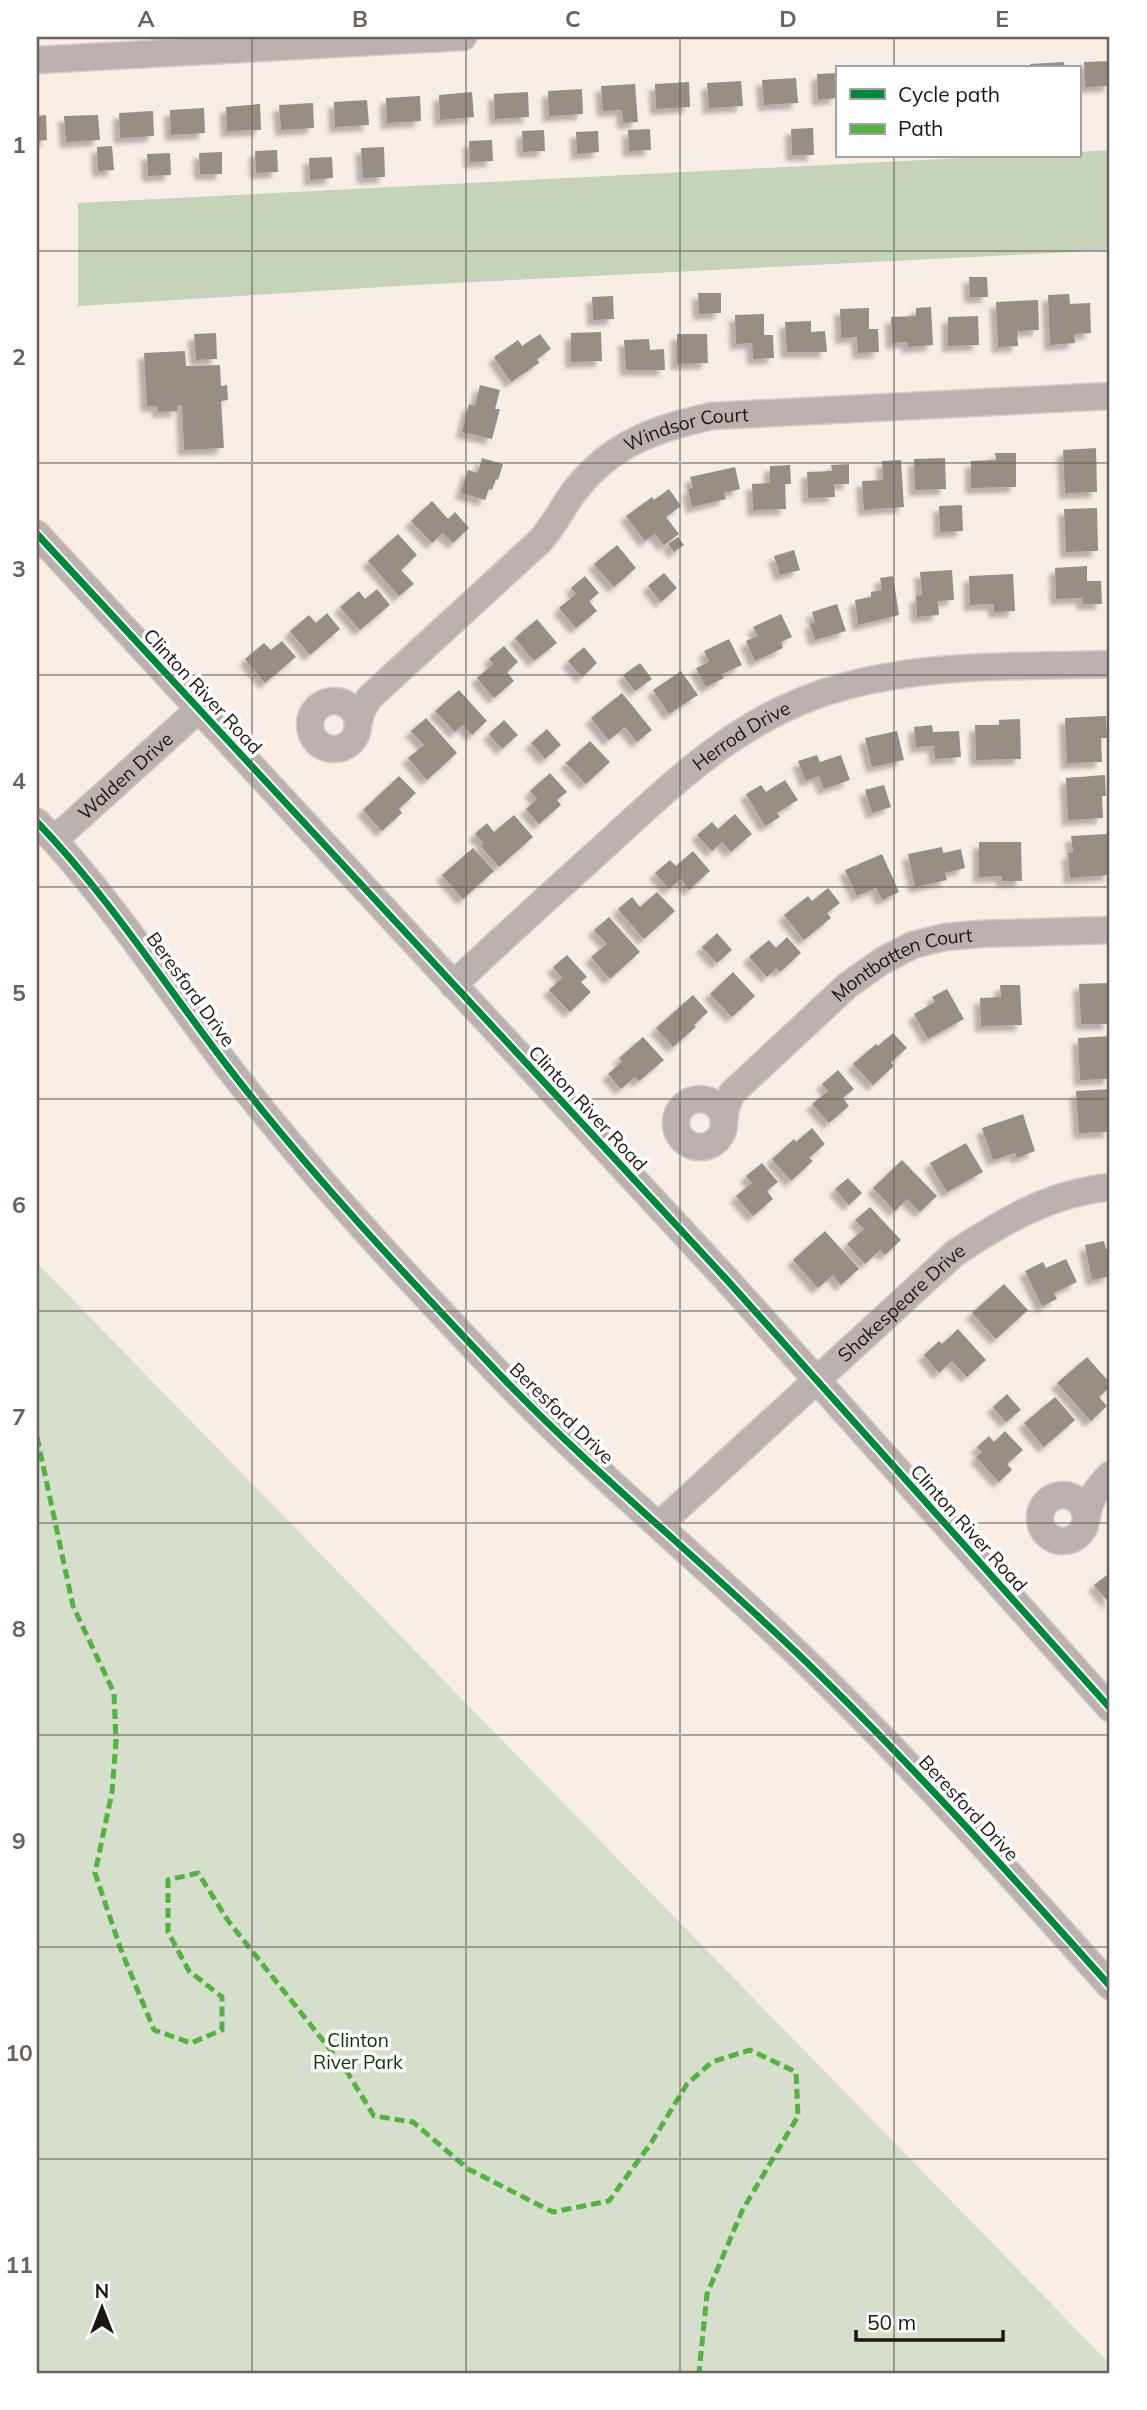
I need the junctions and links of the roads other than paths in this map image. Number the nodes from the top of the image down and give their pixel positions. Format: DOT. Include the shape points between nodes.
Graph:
graph roads {
  1 [pos="463,37"];
  2 [pos="127,46"];
  3 [pos="37,60"];
  4 [pos="1110,396"];
  5 [pos="37,534"];
  6 [pos="1110,664"];
  7 [pos="369,698"];
  8 [pos="340,702"];
  9 [pos="198,710"];
  10 [pos="358,725"];
  11 [pos="45,831"];
  12 [pos="1110,930"];
  13 [pos="453,985"];
  14 [pos="732,1093"];
  15 [pos="703,1100"];
  16 [pos="724,1121"];
  17 [pos="1110,1187"];
  18 [pos="816,1381"];
  19 [pos="1103,1482"];
  20 [pos="1067,1494"];
  21 [pos="1087,1516"];
  22 [pos="659,1525"];
  23 [pos="1110,1708"];
  24 [pos="1110,1986"];
  1 -- 2 [label="street"];
  2 -- 3 [label="street"];
  4 -- 7 [label="street, Windsor Court" via="712,416 651,432 624,446 590,474 551,530"];
  5 -- 9 [label="street, Clinton River Road"];
  6 -- 13 [label="street, Herrod Drive" via="963,668 895,676 845,686 761,718 724,742 650,804"];
  7 -- 8 [label="street, Windsor Court"];
  7 -- 10 [label="street, Windsor Court"];
  8 -- 10 [label="street" via="353,711"];
  8 -- 10 [label="street, Windsor Court" via="318,708 311,721 313,736 324,747 340,748 352,740"];
  9 -- 11 [label="street, Walden Drive"];
  9 -- 13 [label="street, Clinton River Road"];
  11 -- 22 [label="street, Beresford Drive" via="146,953 229,1068 341,1202 505,1379"];
  12 -- 14 [label="street, Montbatten Court" via="979,934 913,945 848,985"];
  13 -- 18 [label="street, Clinton River Road"];
  14 -- 15 [label="street, Montbatten Court"];
  14 -- 16 [label="street, Montbatten Court"];
  15 -- 16 [label="street" via="717,1107"];
  15 -- 16 [label="street, Montbatten Court" via="688,1103 678,1114 677,1129 686,1142 700,1147 715,1142"];
  17 -- 18 [label="street, Shakespeare Drive" via="1046,1202 1005,1220 955,1253"];
  18 -- 22 [label="street, Shakespeare Drive"];
  18 -- 23 [label="street, Clinton River Road"];
  19 -- 20 [label="street"];
  19 -- 21 [label="street" via="1089,1503"];
  20 -- 21 [label="street" via="1081,1502"];
  20 -- 21 [label="street" via="1045,1502 1040,1516 1043,1531 1055,1540 1070,1540 1083,1531"];
  22 -- 24 [label="street, Beresford Drive" via="800,1655 923,1780"];
}
